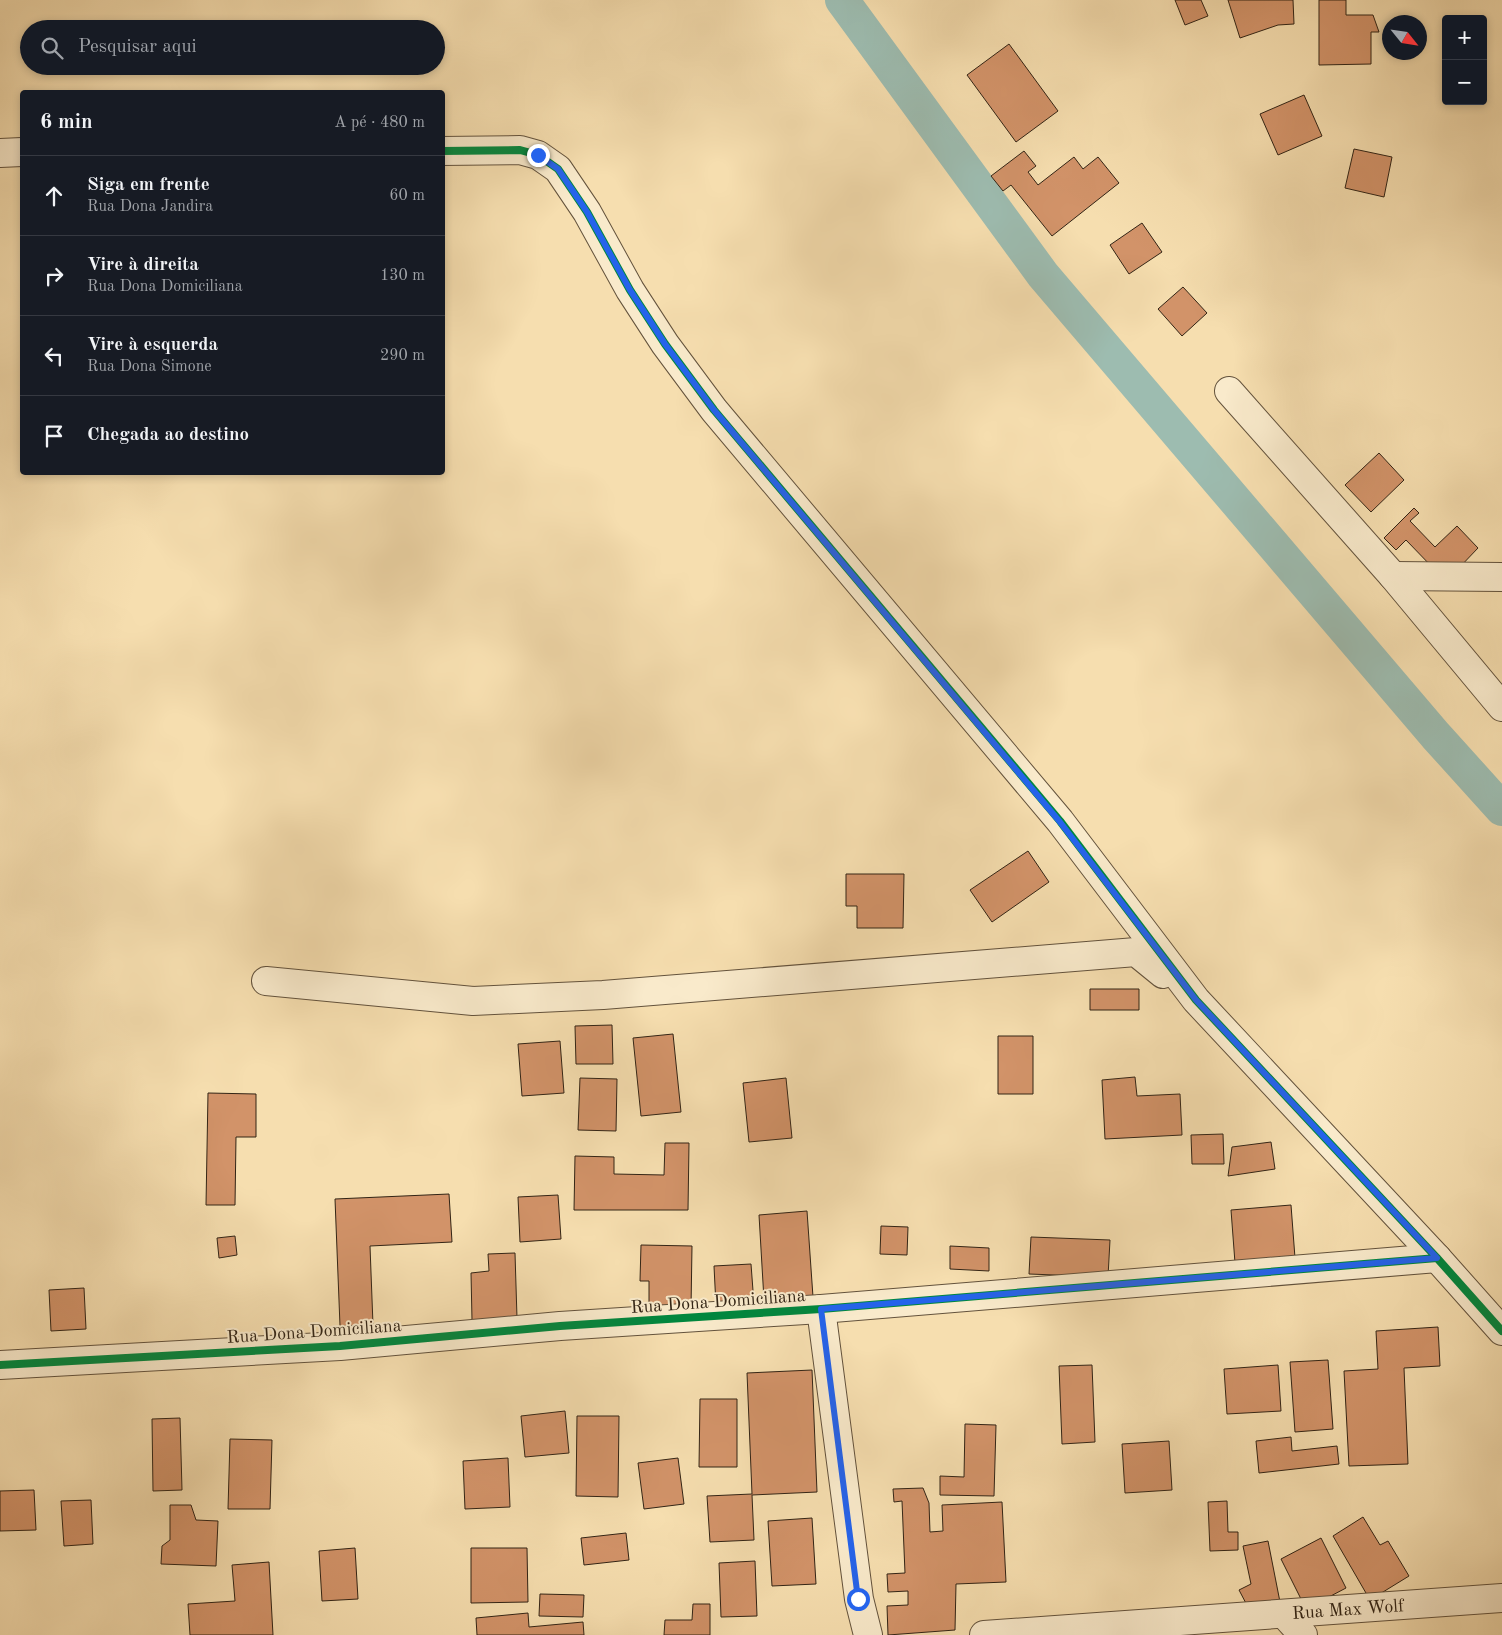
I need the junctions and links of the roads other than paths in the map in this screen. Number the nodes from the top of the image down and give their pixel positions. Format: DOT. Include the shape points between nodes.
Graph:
graph roads {
  1 [pos="445,151"];
  2 [pos="0,152"];
  3 [pos="20,152"];
  4 [pos="1229,391"];
  5 [pos="1393,576"];
  6 [pos="1502,577"];
  7 [pos="1502,707"];
  8 [pos="266,981"];
  9 [pos="1196,1000"];
  10 [pos="1437,1258"];
  11 [pos="821,1309"];
  12 [pos="1502,1331"];
  13 [pos="0,1365"];
  14 [pos="1502,1598"];
  15 [pos="1284,1614"];
  16 [pos="868,1635"];
  17 [pos="984,1635"];
  18 [pos="1302,1635"];
  1 -- 9 [label="street" via="520,150 538,155 558,169 665,344 714,410 1060,822"];
  2 -- 3 [label="street"];
  4 -- 5 [label="street"];
  5 -- 6 [label="street"];
  5 -- 7 [label="street"];
  8 -- 9 [label="street" via="473,1001 603,996 1136,952"];
  9 -- 10 [label="street"];
  10 -- 11 [label="street, Rua Dona Domiciliana"];
  10 -- 12 [label="street"];
  11 -- 13 [label="street, Rua Dona Domiciliana" via="340,1346"];
  11 -- 16 [label="street" via="858,1599"];
  14 -- 15 [label="street, Rua Max Wolf"];
  15 -- 17 [label="street, Rua Max Wolf"];
  15 -- 18 [label="street"];
}
